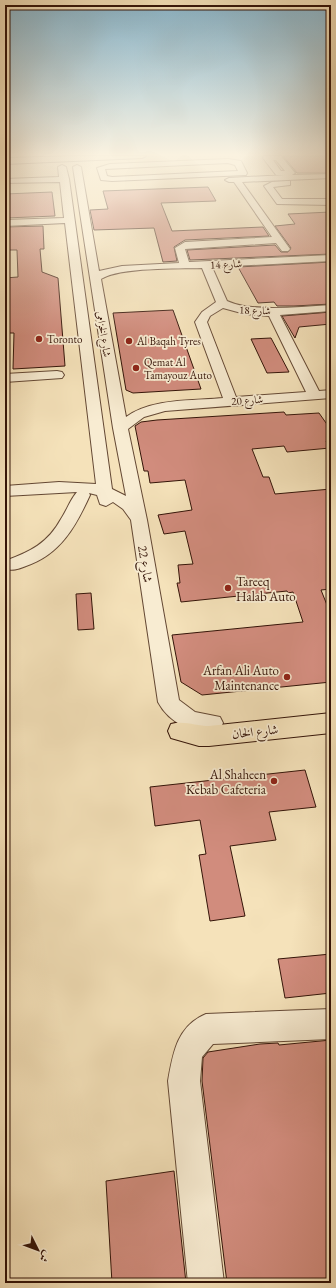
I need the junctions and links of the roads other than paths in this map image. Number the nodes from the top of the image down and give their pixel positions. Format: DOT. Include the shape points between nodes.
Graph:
graph roads {
  1 [pos="69,216"];
  2 [pos="83,216"];
  3 [pos="269,216"];
  4 [pos="70,220"];
  5 [pos="5,223"];
  6 [pos="279,240"];
  7 [pos="331,258"];
  8 [pos="292,260"];
  9 [pos="91,263"];
  10 [pos="206,265"];
  11 [pos="185,266"];
  12 [pos="122,269"];
  13 [pos="95,278"];
  14 [pos="222,303"];
  15 [pos="331,308"];
  16 [pos="272,311"];
  17 [pos="57,375"];
  18 [pos="5,378"];
  19 [pos="331,394"];
  20 [pos="114,395"];
  21 [pos="314,395"];
  22 [pos="231,401"];
  23 [pos="164,408"];
  24 [pos="120,428"];
  25 [pos="5,491"];
  26 [pos="82,495"];
  27 [pos="106,496"];
  28 [pos="5,500"];
  29 [pos="139,520"];
  30 [pos="11,565"];
  31 [pos="331,710"];
  32 [pos="212,723"];
  33 [pos="331,723"];
  34 [pos="180,730"];
  35 [pos="331,1024"];
  36 [pos="206,1283"];
  1 -- 4 [label="street, شارع الخزامى"];
  2 -- 9 [label="street, شارع الخزامى"];
  3 -- 6 [label="street"];
  4 -- 5 [label="street"];
  4 -- 27 [label="street, شارع الخزامى"];
  6 -- 8 [label="street"];
  6 -- 11 [label="street" via="182,246 180,248"];
  7 -- 8 [label="street, شارع 14"];
  8 -- 10 [label="street, شارع 14"];
  9 -- 12 [label="street, شارع 14"];
  9 -- 13 [label="street, شارع الخزامى"];
  10 -- 11 [label="street, شارع 14"];
  10 -- 14 [label="street, شارع 18"];
  11 -- 12 [label="street, شارع 14"];
  12 -- 13 [label="street, شارع 14"];
  13 -- 20 [label="street, شارع الخزامى"];
  14 -- 16 [label="street, شارع 18" via="244,312"];
  14 -- 22 [label="street" via="206,314 201,322"];
  15 -- 16 [label="street, شارع 18"];
  16 -- 21 [label="street"];
  17 -- 18 [label="street"];
  19 -- 21 [label="street, شارع 20"];
  20 -- 23 [label="street, شارع 20" via="138,404"];
  20 -- 24 [label="street, شارع الخزامى"];
  21 -- 22 [label="street, شارع 20"];
  22 -- 23 [label="street, شارع 20"];
  23 -- 24 [label="street, شارع 20" via="139,414"];
  24 -- 29 [label="street, شارع الخزامى"];
  25 -- 27 [label="street, شارع 22" via="69,486 88,488"];
  26 -- 27 [label="street, شارع 22"];
  26 -- 28 [label="street, شارع 22"];
  26 -- 30 [label="street" via="68,522 47,548 38,555"];
  27 -- 29 [label="street, شارع 22" via="126,503"];
  27 -- 34 [label="street, شارع 22" via="126,519 163,712 172,725"];
  29 -- 32 [label="street, شارع 22" via="169,702 186,718"];
  31 -- 32 [label="main road, شارع الخان"];
  33 -- 34 [label="main road, شارع الخان" via="209,736 199,736"];
  35 -- 36 [label="street" via="206,1030 188,1051 184,1081"];
}
